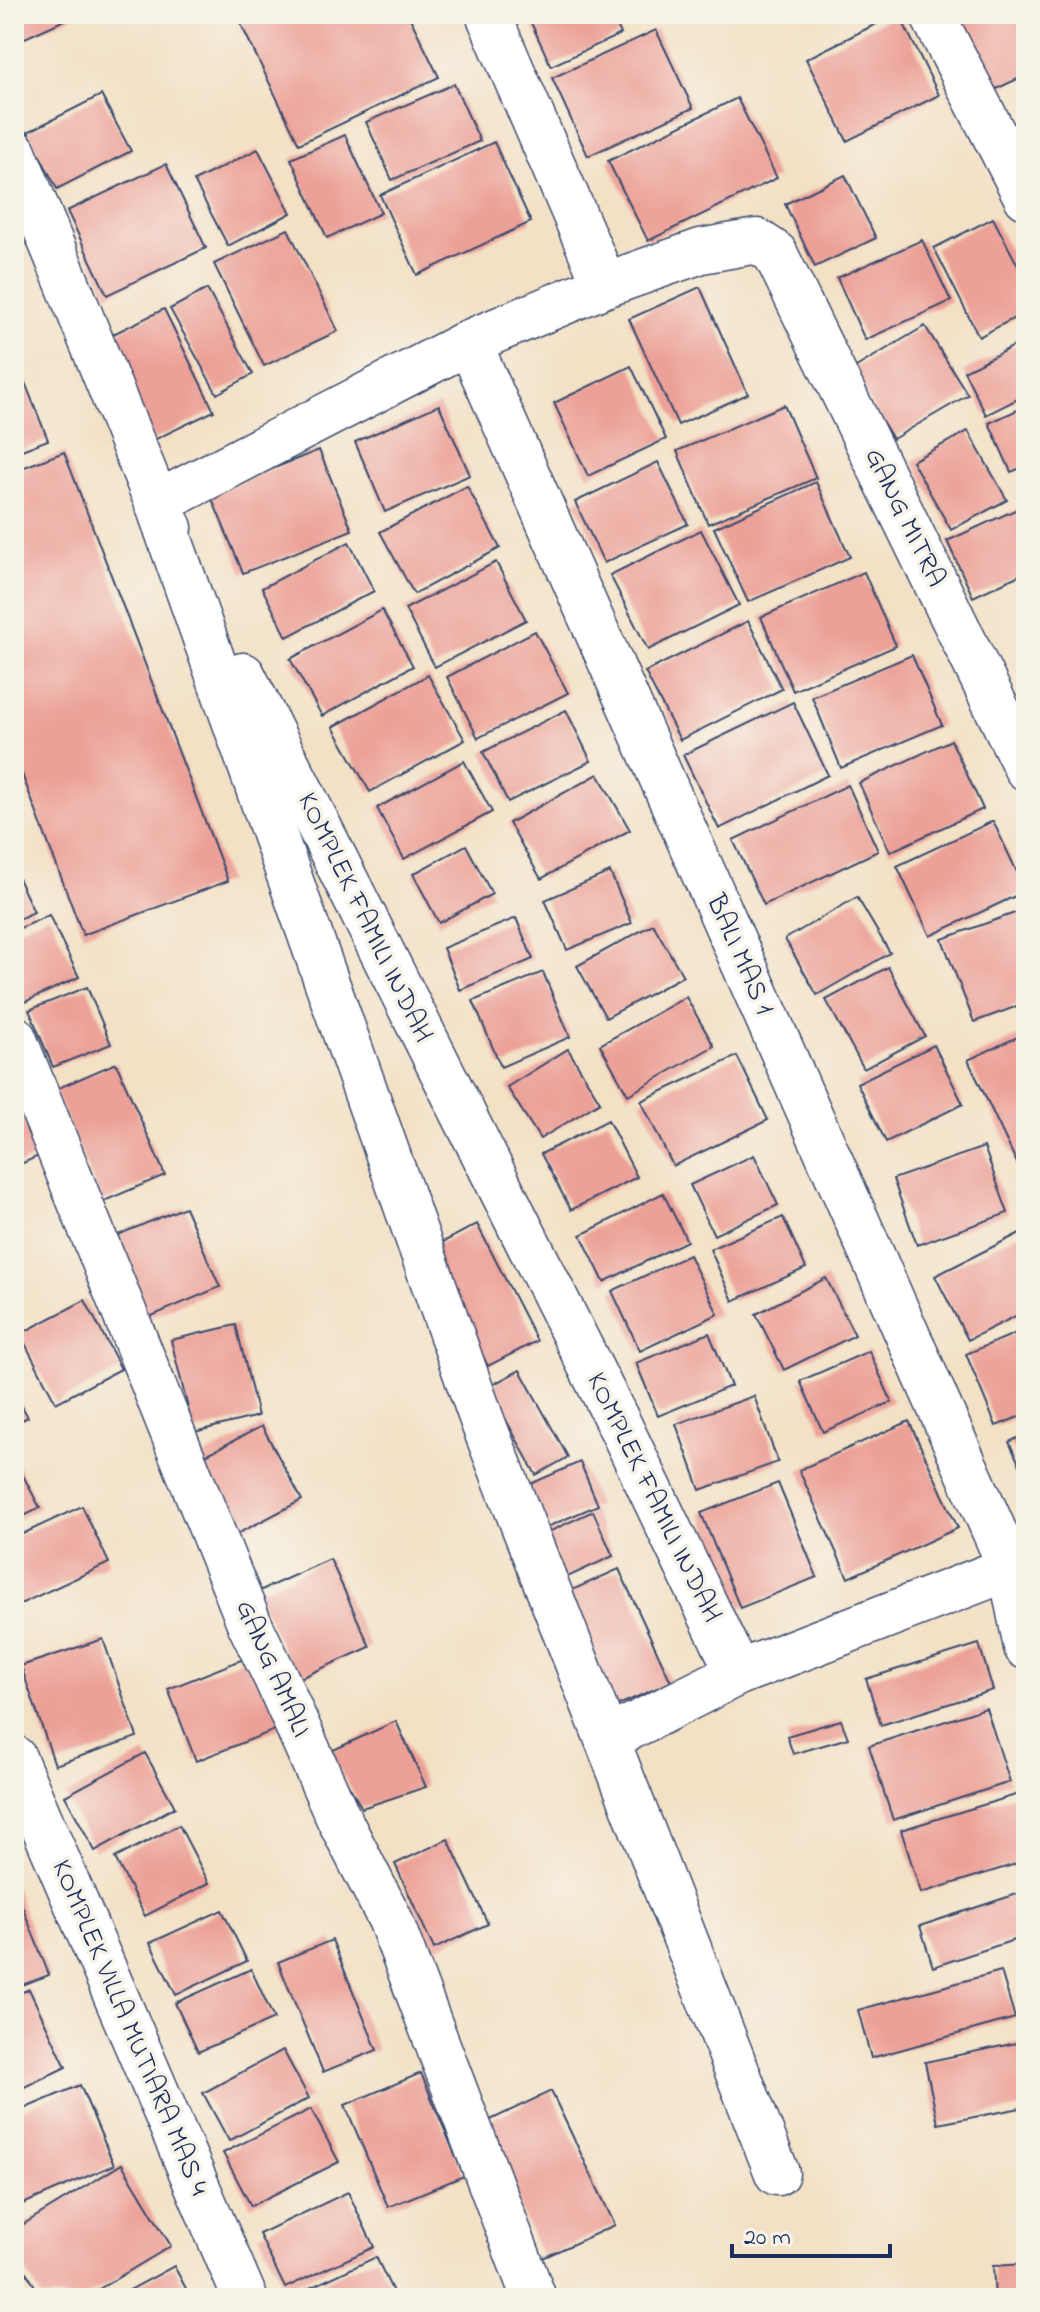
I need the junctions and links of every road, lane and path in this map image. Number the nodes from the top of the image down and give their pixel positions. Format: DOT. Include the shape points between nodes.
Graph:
graph roads {
  1 [pos="488,14"];
  2 [pos="932,14"];
  3 [pos="14,152"];
  4 [pos="1026,197"];
  5 [pos="605,285"];
  6 [pos="469,342"];
  7 [pos="157,503"];
  8 [pos="1026,768"];
  9 [pos="14,1038"];
  10 [pos="1018,1564"];
  11 [pos="1026,1647"];
  12 [pos="738,1673"];
  13 [pos="607,1739"];
  14 [pos="14,1758"];
  15 [pos="777,2173"];
  16 [pos="245,2298"];
  17 [pos="534,2298"];
  1 -- 5 [label="street"];
  2 -- 4 [label="street"];
  3 -- 7 [label="street, KOMPLEK FAMILI INDAH"];
  5 -- 6 [label="street"];
  5 -- 8 [label="street, GANG MITRA" via="701,251 757,241 775,253"];
  6 -- 7 [label="street"];
  6 -- 10 [label="street, BALI MAS 1"];
  7 -- 12 [label="street, KOMPLEK FAMILI INDAH" via="621,1428"];
  7 -- 13 [label="street" via="483,1423"];
  9 -- 17 [label="street, GANG AMALI" via="250,1625 390,1919"];
  10 -- 11 [label="street, BALI MAS 1"];
  10 -- 12 [label="street"];
  12 -- 13 [label="street"];
  13 -- 15 [label="street"];
  14 -- 16 [label="street, KOMPLEK VILLA MUTIARA MAS 4"];
}
